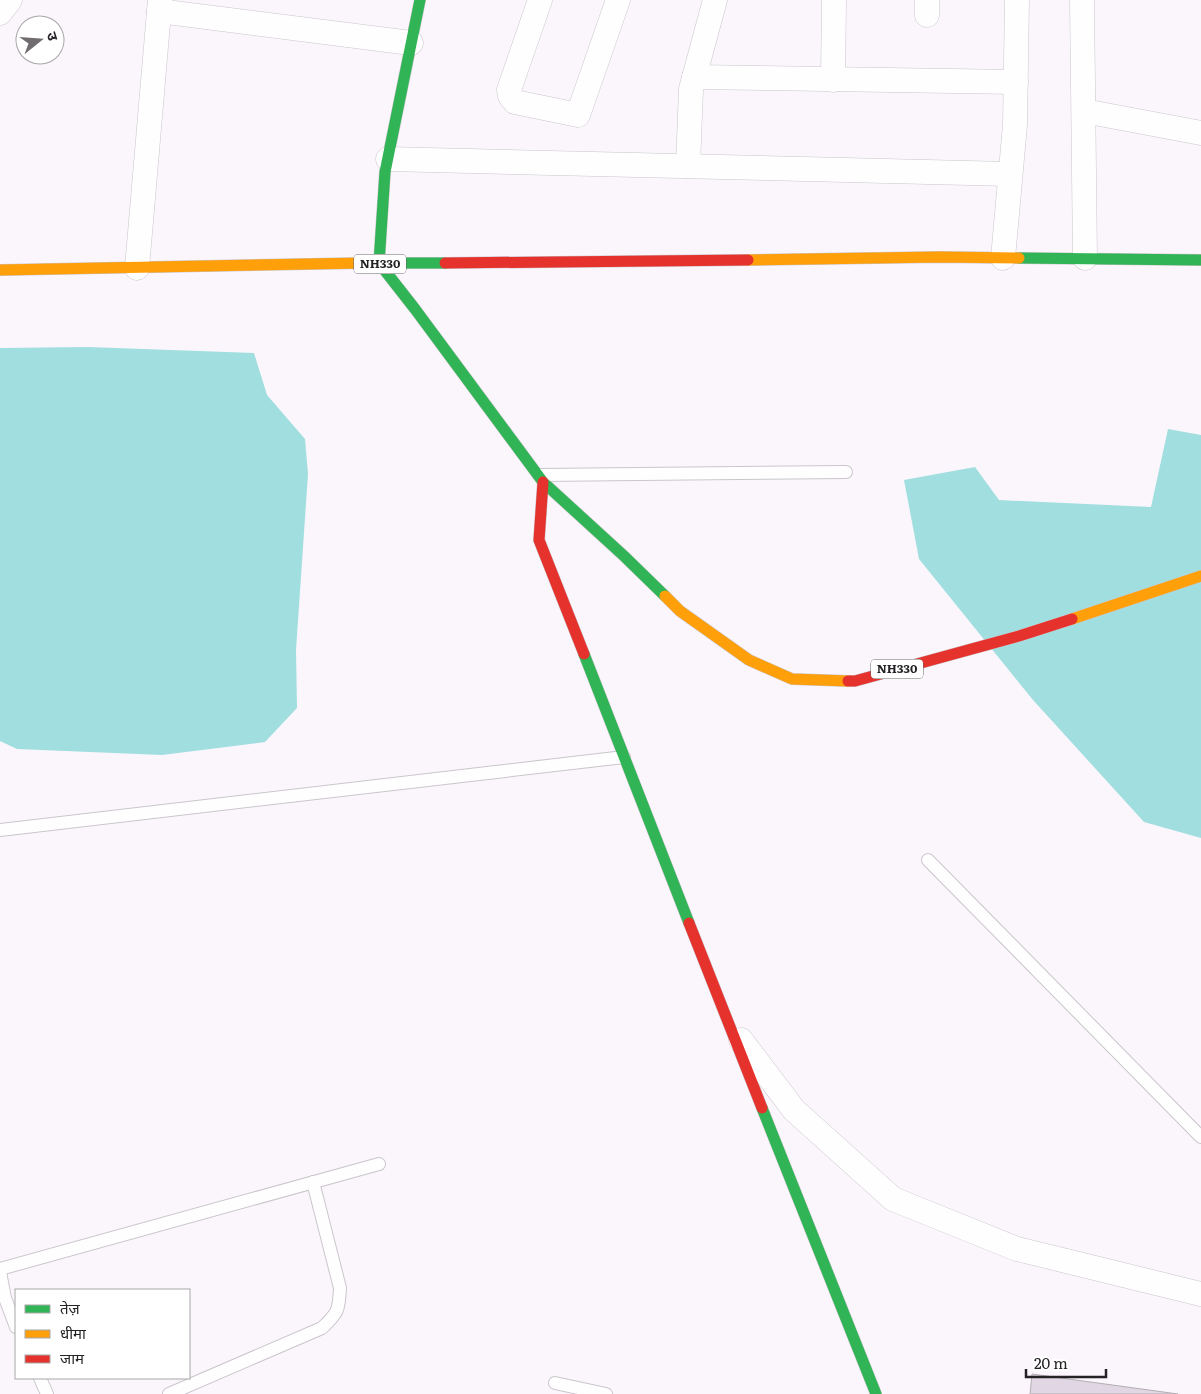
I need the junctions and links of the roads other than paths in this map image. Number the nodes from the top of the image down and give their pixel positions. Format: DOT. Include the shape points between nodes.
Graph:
graph roads {
  1 [pos="10,0"];
  2 [pos="420,0"];
  3 [pos="540,0"];
  4 [pos="618,0"];
  5 [pos="715,0"];
  6 [pos="834,0"];
  7 [pos="1017,0"];
  8 [pos="1082,0"];
  9 [pos="157,3"];
  10 [pos="0,13"];
  11 [pos="411,43"];
  12 [pos="694,77"];
  13 [pos="833,80"];
  14 [pos="1016,82"];
  15 [pos="1084,111"];
  16 [pos="1201,133"];
  17 [pos="388,159"];
  18 [pos="688,166"];
  19 [pos="1010,174"];
  20 [pos="1003,258"];
  21 [pos="1085,258"];
  22 [pos="1201,260"];
  23 [pos="379,263"];
  24 [pos="138,268"];
  25 [pos="0,270"];
  26 [pos="846,472"];
  27 [pos="540,478"];
  28 [pos="1201,576"];
  29 [pos="624,757"];
  30 [pos="0,830"];
  31 [pos="928,860"];
  32 [pos="728,1022"];
  33 [pos="1201,1137"];
  34 [pos="380,1164"];
  35 [pos="313,1182"];
  36 [pos="0,1270"];
  37 [pos="1201,1294"];
  38 [pos="15,1324"];
  39 [pos="40,1379"];
  40 [pos="555,1383"];
  41 [pos="47,1394"];
  42 [pos="169,1394"];
  43 [pos="606,1394"];
  44 [pos="876,1394"];
  1 -- 10 [label="street"];
  2 -- 11 [label="main road"];
  3 -- 4 [label="street" via="509,90 510,96 515,102 578,115"];
  5 -- 12 [label="street"];
  6 -- 13 [label="street"];
  7 -- 14 [label="street"];
  8 -- 15 [label="street"];
  9 -- 11 [label="street"];
  9 -- 24 [label="street"];
  11 -- 17 [label="main road"];
  12 -- 13 [label="street"];
  12 -- 18 [label="street"];
  13 -- 14 [label="street"];
  14 -- 19 [label="street"];
  15 -- 16 [label="street"];
  15 -- 21 [label="street"];
  17 -- 18 [label="street"];
  17 -- 23 [label="main road"];
  18 -- 19 [label="street"];
  19 -- 20 [label="street"];
  20 -- 21 [label="main road"];
  20 -- 23 [label="main road"];
  21 -- 22 [label="main road"];
  23 -- 24 [label="main road, NH330"];
  23 -- 27 [label="main road, NH330"];
  24 -- 25 [label="main road, NH330"];
  26 -- 27 [label="lane"];
  27 -- 28 [label="main road, NH330" via="680,611 749,660 792,679 855,681 1019,636"];
  27 -- 29 [label="main road" via="539,540"];
  29 -- 30 [label="lane"];
  29 -- 32 [label="main road"];
  31 -- 33 [label="lane"];
  32 -- 37 [label="street" via="794,1110 893,1200 1017,1249"];
  32 -- 44 [label="main road"];
  34 -- 35 [label="lane"];
  35 -- 36 [label="lane"];
  35 -- 42 [label="lane" via="340,1288 340,1306 332,1319 322,1328"];
  36 -- 38 [label="lane" via="5,1298"];
  39 -- 41 [label="lane"];
  40 -- 43 [label="lane"];
}
